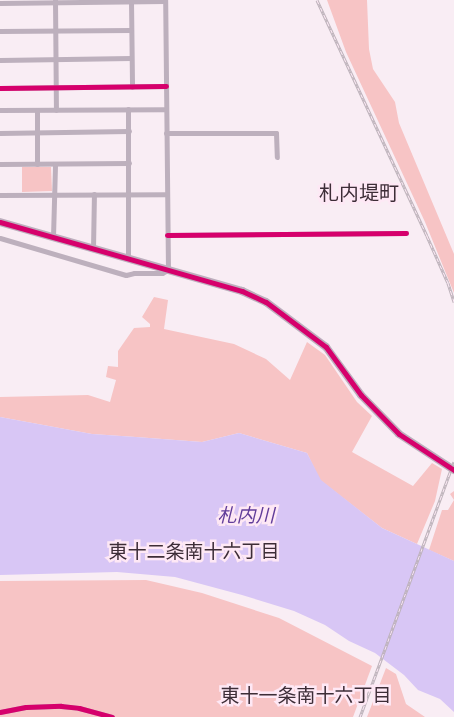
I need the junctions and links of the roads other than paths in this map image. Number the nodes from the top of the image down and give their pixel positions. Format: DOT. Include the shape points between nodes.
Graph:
graph roads {
  1 [pos="55,1"];
  2 [pos="131,1"];
  3 [pos="165,1"];
  4 [pos="0,3"];
  5 [pos="131,30"];
  6 [pos="0,31"];
  7 [pos="55,31"];
  8 [pos="131,58"];
  9 [pos="56,59"];
  10 [pos="0,60"];
  11 [pos="166,86"];
  12 [pos="132,87"];
  13 [pos="0,88"];
  14 [pos="56,88"];
  15 [pos="128,109"];
  16 [pos="166,109"];
  17 [pos="0,110"];
  18 [pos="37,110"];
  19 [pos="56,110"];
  20 [pos="129,131"];
  21 [pos="37,132"];
  22 [pos="0,133"];
  23 [pos="166,133"];
  24 [pos="277,157"];
  25 [pos="129,163"];
  26 [pos="0,164"];
  27 [pos="37,164"];
  28 [pos="55,164"];
  29 [pos="94,194"];
  30 [pos="129,194"];
  31 [pos="167,194"];
  32 [pos="0,195"];
  33 [pos="55,195"];
  34 [pos="0,222"];
  35 [pos="406,232"];
  36 [pos="167,235"];
  37 [pos="53,237"];
  38 [pos="0,238"];
  39 [pos="93,248"];
  40 [pos="128,258"];
  41 [pos="168,270"];
  42 [pos="454,470"];
  43 [pos="0,712"];
  44 [pos="112,717"];
  1 -- 2 [label="street"];
  1 -- 4 [label="street"];
  1 -- 7 [label="street"];
  2 -- 3 [label="street"];
  2 -- 5 [label="street"];
  3 -- 11 [label="street"];
  5 -- 7 [label="street"];
  5 -- 8 [label="street"];
  6 -- 7 [label="street"];
  7 -- 9 [label="street"];
  8 -- 9 [label="street"];
  8 -- 12 [label="street"];
  9 -- 10 [label="street"];
  9 -- 14 [label="street"];
  11 -- 12 [label="street"];
  11 -- 16 [label="street"];
  12 -- 14 [label="street"];
  13 -- 14 [label="street"];
  14 -- 19 [label="street"];
  15 -- 16 [label="street"];
  15 -- 19 [label="street"];
  15 -- 20 [label="street"];
  16 -- 23 [label="street"];
  17 -- 18 [label="street"];
  18 -- 19 [label="street"];
  18 -- 21 [label="street"];
  20 -- 21 [label="street"];
  20 -- 25 [label="street"];
  21 -- 22 [label="street"];
  21 -- 27 [label="street"];
  23 -- 24 [label="street" via="276,133"];
  23 -- 31 [label="street"];
  25 -- 28 [label="street"];
  25 -- 30 [label="street"];
  26 -- 27 [label="street"];
  27 -- 28 [label="street"];
  28 -- 33 [label="street"];
  29 -- 30 [label="street"];
  29 -- 33 [label="street"];
  29 -- 39 [label="street"];
  30 -- 31 [label="street"];
  30 -- 40 [label="street"];
  31 -- 36 [label="street"];
  32 -- 33 [label="street"];
  33 -- 37 [label="street"];
  34 -- 37 [label="street"];
  35 -- 36 [label="street"];
  36 -- 41 [label="street"];
  37 -- 39 [label="street"];
  38 -- 41 [label="street" via="126,275"];
  39 -- 40 [label="street"];
  40 -- 41 [label="street"];
  41 -- 42 [label="street" via="242,291 287,316 326,347 361,395 393,429"];
  43 -- 44 [label="street" via="61,706"];
}
